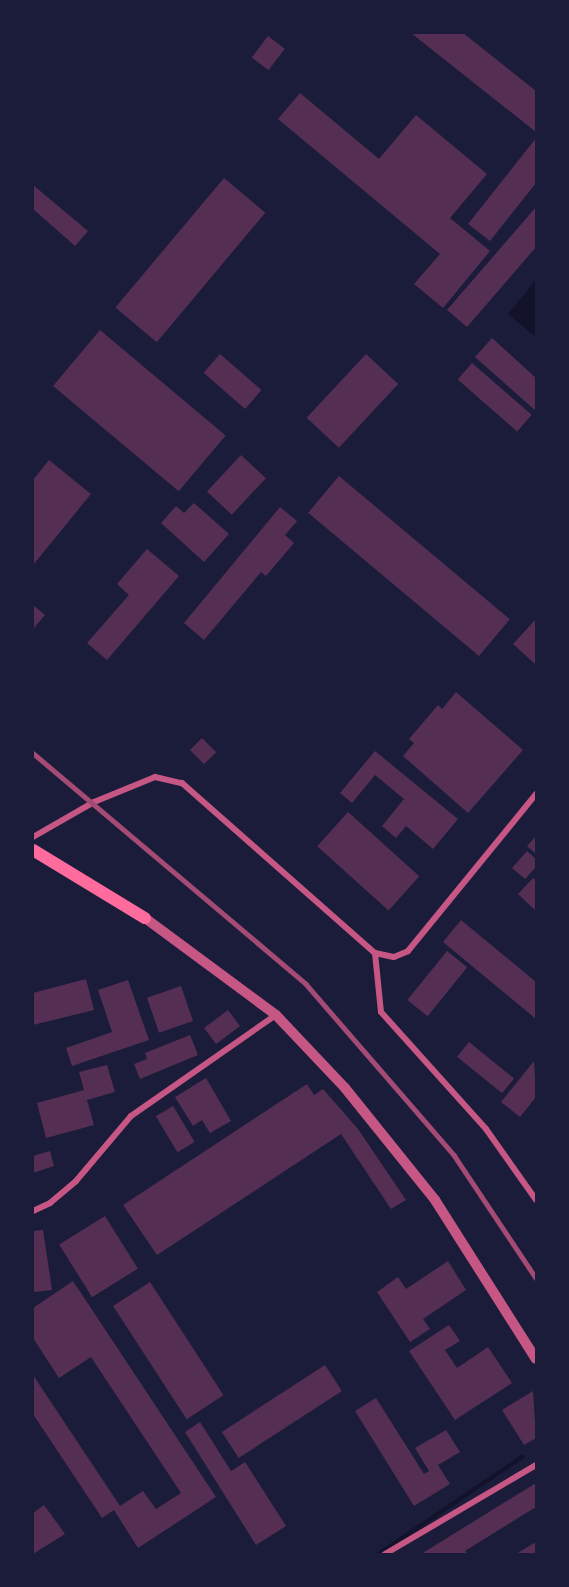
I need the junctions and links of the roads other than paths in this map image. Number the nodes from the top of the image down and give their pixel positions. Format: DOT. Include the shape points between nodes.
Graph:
graph roads {
  1 [pos="536,794"];
  2 [pos="33,837"];
  3 [pos="33,850"];
  4 [pos="145,918"];
  5 [pos="375,953"];
  6 [pos="276,1015"];
  7 [pos="536,1200"];
  8 [pos="33,1211"];
  9 [pos="536,1359"];
  10 [pos="536,1465"];
  11 [pos="385,1554"];
  1 -- 5 [label="street" via="408,951 394,957"];
  2 -- 5 [label="street" via="94,802 155,777 182,783"];
  3 -- 4 [label="main road"];
  4 -- 6 [label="street"];
  5 -- 7 [label="street" via="381,1012 486,1129"];
  6 -- 8 [label="street" via="131,1116 75,1181 50,1203"];
  6 -- 9 [label="street" via="388,1136 435,1200"];
  10 -- 11 [label="street"];
}
